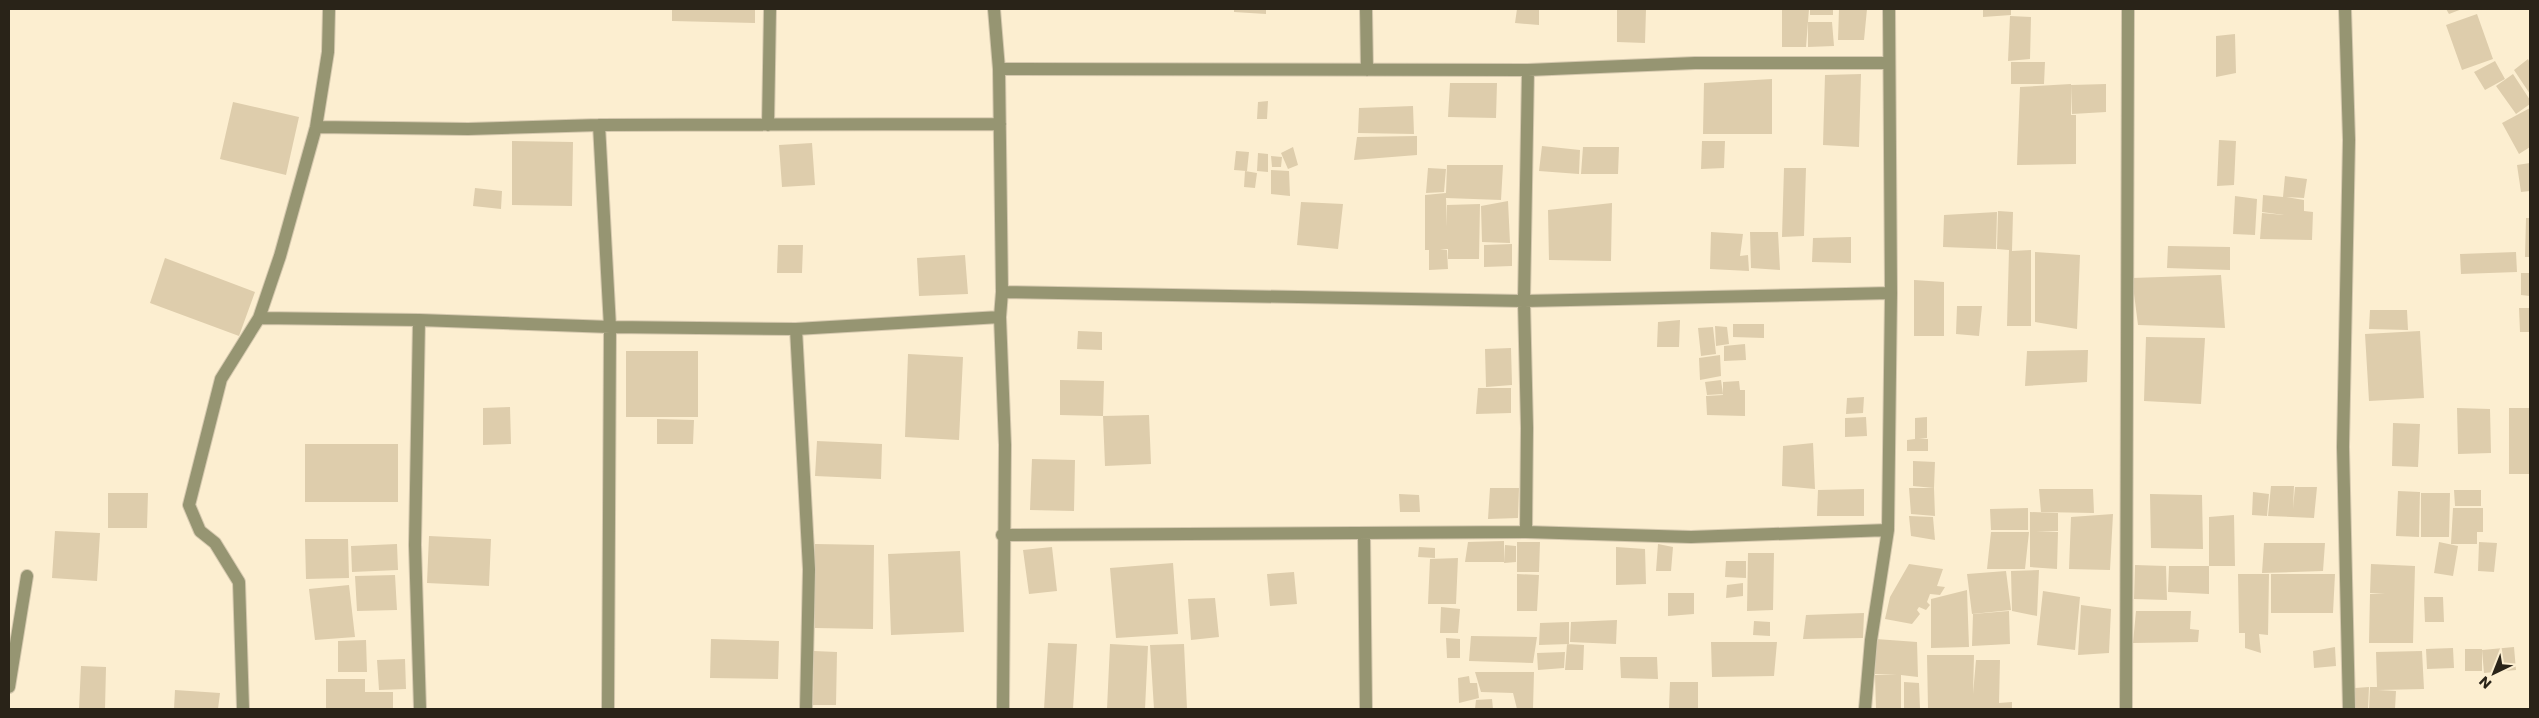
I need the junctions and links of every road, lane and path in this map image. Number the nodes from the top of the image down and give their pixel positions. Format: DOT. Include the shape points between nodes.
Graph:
graph roads {
  1 [pos="329,9"];
  2 [pos="770,9"];
  3 [pos="994,9"];
  4 [pos="1366,9"];
  5 [pos="1889,9"];
  6 [pos="2128,9"];
  7 [pos="2345,9"];
  8 [pos="1888,63"];
  9 [pos="999,69"];
  10 [pos="1367,70"];
  11 [pos="1528,70"];
  12 [pos="1000,124"];
  13 [pos="599,125"];
  14 [pos="768,125"];
  15 [pos="316,127"];
  16 [pos="1002,292"];
  17 [pos="1891,293"];
  18 [pos="1524,301"];
  19 [pos="1000,317"];
  20 [pos="258,318"];
  21 [pos="419,320"];
  22 [pos="610,327"];
  23 [pos="796,329"];
  24 [pos="1888,530"];
  25 [pos="1526,532"];
  26 [pos="1364,533"];
  27 [pos="1002,535"];
  28 [pos="27,576"];
  29 [pos="9,688"];
  30 [pos="242,709"];
  31 [pos="420,709"];
  32 [pos="608,709"];
  33 [pos="806,709"];
  34 [pos="1003,709"];
  35 [pos="1366,709"];
  36 [pos="1865,709"];
  37 [pos="2126,709"];
  38 [pos="2349,709"];
  1 -- 15 [label="street" via="328,52"];
  2 -- 14 [label="street"];
  3 -- 9 [label="street"];
  4 -- 10 [label="street"];
  5 -- 8 [label="street"];
  6 -- 37 [label="street"];
  7 -- 38 [label="street" via="2349,140 2343,447"];
  8 -- 11 [label="street" via="1695,63"];
  8 -- 17 [label="street"];
  9 -- 10 [label="street"];
  9 -- 12 [label="street"];
  10 -- 11 [label="street"];
  11 -- 18 [label="street"];
  12 -- 14 [label="street"];
  12 -- 16 [label="street"];
  13 -- 14 [label="street"];
  13 -- 15 [label="street" via="468,129"];
  13 -- 22 [label="street"];
  15 -- 20 [label="street" via="280,256"];
  16 -- 18 [label="street"];
  16 -- 19 [label="street"];
  17 -- 18 [label="street"];
  17 -- 24 [label="street"];
  18 -- 25 [label="street"];
  19 -- 23 [label="street"];
  19 -- 27 [label="street" via="1005,445"];
  20 -- 21 [label="street"];
  20 -- 30 [label="street" via="221,379 189,505 200,531 215,543 240,582"];
  21 -- 22 [label="street"];
  21 -- 31 [label="street" via="414,545"];
  22 -- 23 [label="street"];
  22 -- 32 [label="street"];
  23 -- 33 [label="street" via="809,569"];
  24 -- 25 [label="street" via="1691,537"];
  24 -- 36 [label="street" via="1871,640"];
  25 -- 26 [label="street"];
  26 -- 27 [label="street"];
  26 -- 35 [label="street"];
  27 -- 34 [label="street"];
  28 -- 29 [label="street"];
}
